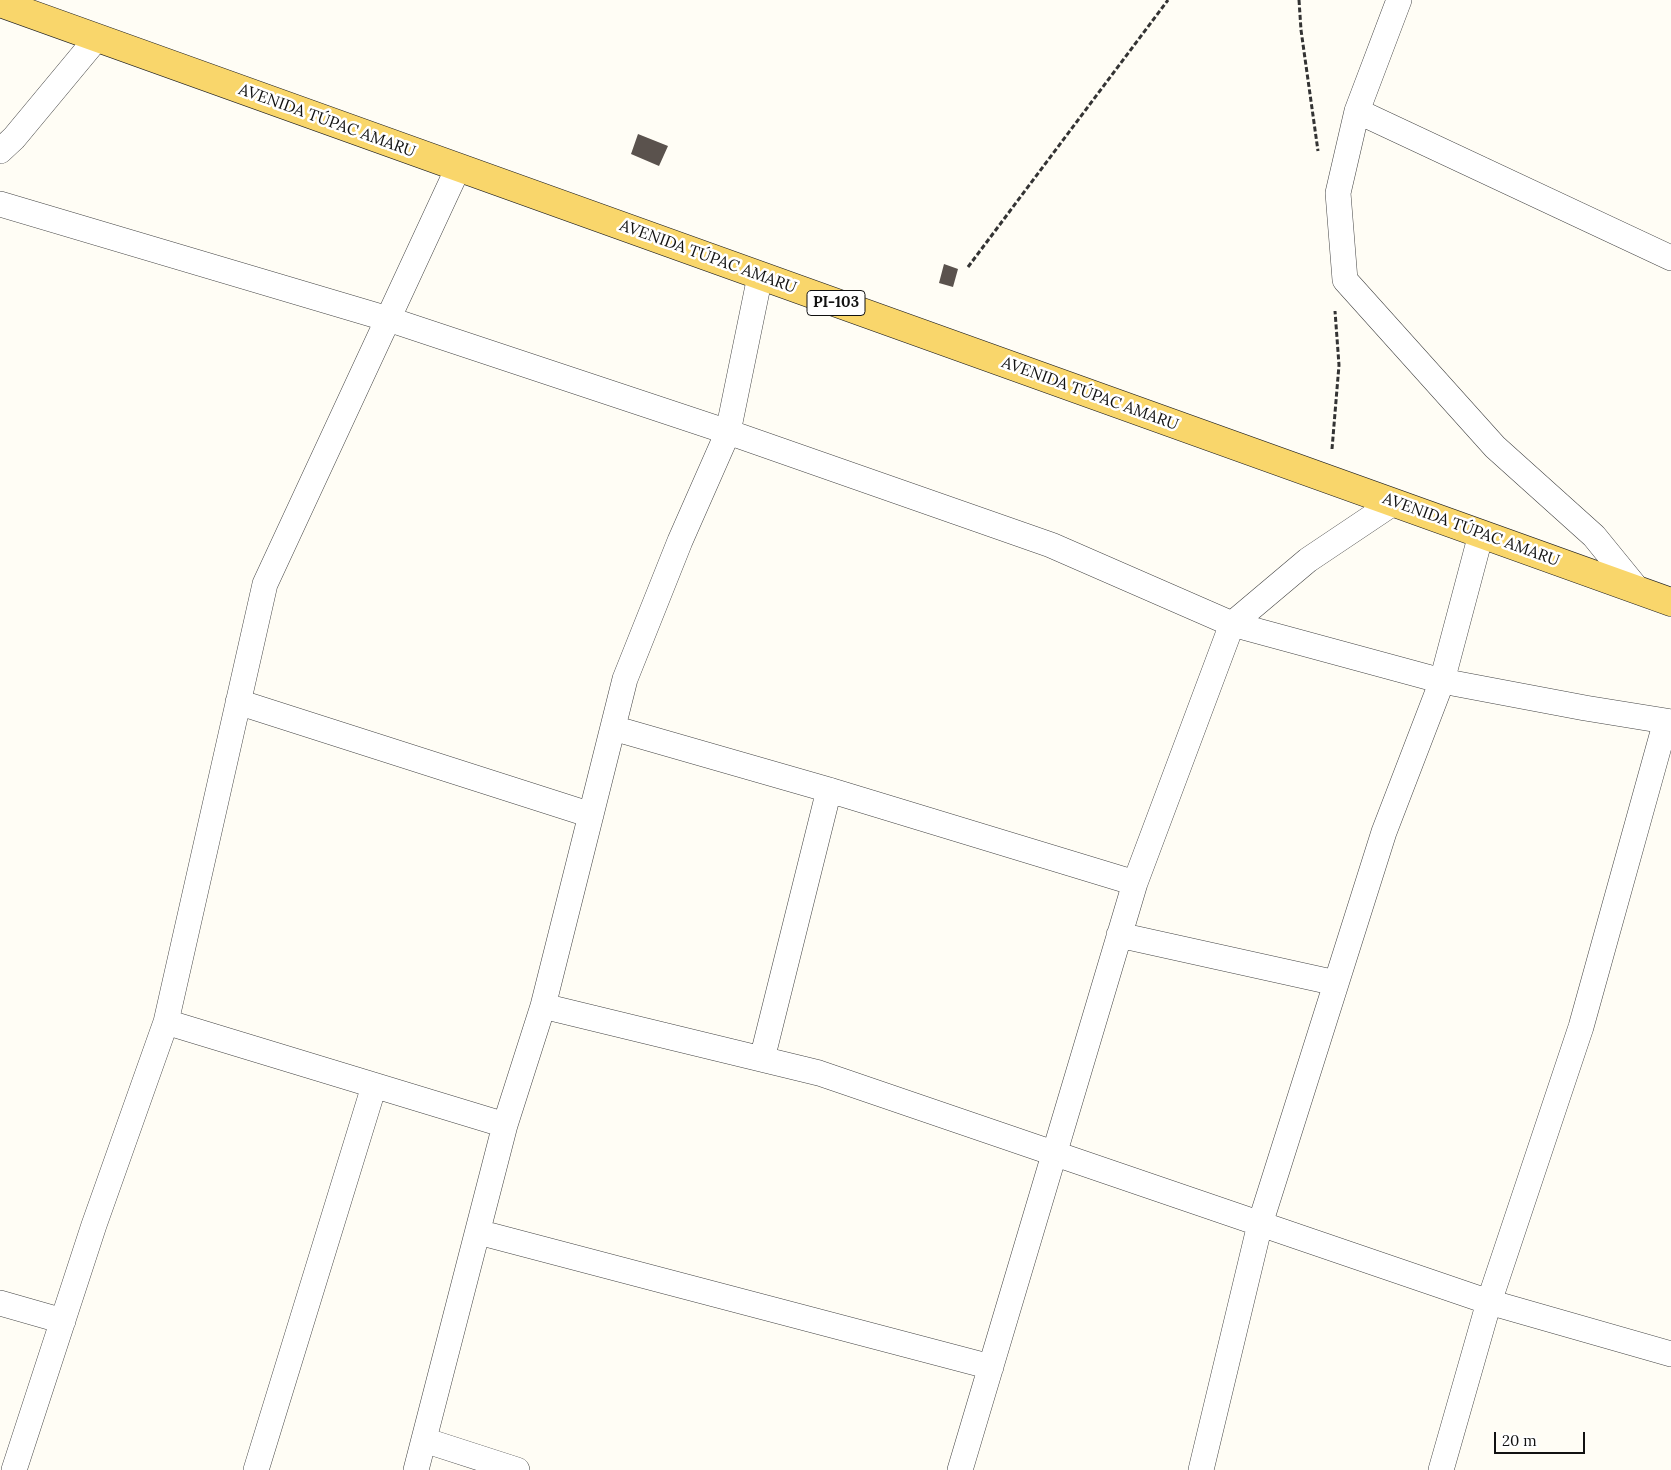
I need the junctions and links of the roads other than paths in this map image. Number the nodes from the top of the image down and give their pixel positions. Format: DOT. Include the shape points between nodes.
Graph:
graph roads {
  1 [pos="1399,0"];
  2 [pos="0,3"];
  3 [pos="97,38"];
  4 [pos="1358,111"];
  5 [pos="0,151"];
  6 [pos="458,168"];
  7 [pos="0,204"];
  8 [pos="1671,258"];
  9 [pos="760,276"];
  10 [pos="388,319"];
  11 [pos="728,432"];
  12 [pos="1393,503"];
  13 [pos="1481,534"];
  14 [pos="1638,590"];
  15 [pos="1671,602"];
  16 [pos="1232,624"];
  17 [pos="1442,681"];
  18 [pos="238,702"];
  19 [pos="1669,722"];
  20 [pos="613,728"];
  21 [pos="829,790"];
  22 [pos="591,815"];
  23 [pos="1135,883"];
  24 [pos="1119,935"];
  25 [pos="1336,983"];
  26 [pos="543,1006"];
  27 [pos="166,1022"];
  28 [pos="762,1059"];
  29 [pos="374,1086"];
  30 [pos="505,1125"];
  31 [pos="1055,1152"];
  32 [pos="1260,1224"];
  33 [pos="478,1232"];
  34 [pos="1490,1302"];
  35 [pos="0,1303"];
  36 [pos="63,1321"];
  37 [pos="1671,1354"];
  38 [pos="991,1367"];
  39 [pos="424,1440"];
  40 [pos="14,1470"];
  41 [pos="256,1470"];
  42 [pos="416,1470"];
  43 [pos="517,1470"];
  44 [pos="960,1470"];
  45 [pos="1201,1470"];
  46 [pos="1441,1470"];
  1 -- 4 [label="street"];
  2 -- 3 [label="main road, AVENIDA TÚPAC AMARU / PI-103"];
  3 -- 5 [label="street"];
  3 -- 6 [label="main road, AVENIDA TÚPAC AMARU / PI-103"];
  4 -- 8 [label="street"];
  4 -- 14 [label="street" via="1338,193 1345,280 1495,447 1594,536"];
  6 -- 9 [label="main road, AVENIDA TÚPAC AMARU / PI-103"];
  6 -- 10 [label="street"];
  7 -- 10 [label="street"];
  9 -- 11 [label="street"];
  9 -- 12 [label="main road, AVENIDA TÚPAC AMARU / PI-103"];
  10 -- 11 [label="street"];
  10 -- 18 [label="street" via="265,584"];
  11 -- 16 [label="street" via="1050,545"];
  11 -- 20 [label="street" via="624,679"];
  12 -- 13 [label="main road, AVENIDA TÚPAC AMARU / PI-103"];
  12 -- 16 [label="street" via="1308,560"];
  13 -- 14 [label="main road, AVENIDA TÚPAC AMARU / PI-103"];
  13 -- 17 [label="street"];
  14 -- 15 [label="main road, AVENIDA TÚPAC AMARU / PI-103"];
  16 -- 17 [label="street"];
  16 -- 23 [label="street"];
  17 -- 19 [label="street"];
  17 -- 25 [label="street" via="1384,832"];
  18 -- 22 [label="street"];
  18 -- 27 [label="street"];
  19 -- 34 [label="street" via="1581,1027"];
  20 -- 21 [label="street"];
  20 -- 22 [label="street"];
  21 -- 23 [label="street"];
  21 -- 28 [label="street"];
  22 -- 26 [label="street"];
  23 -- 24 [label="street"];
  24 -- 25 [label="street"];
  24 -- 31 [label="street"];
  25 -- 32 [label="street"];
  26 -- 28 [label="street"];
  26 -- 30 [label="street"];
  27 -- 29 [label="street"];
  27 -- 36 [label="street"];
  28 -- 31 [label="street" via="819,1073"];
  29 -- 30 [label="street"];
  29 -- 41 [label="street"];
  30 -- 33 [label="street"];
  31 -- 32 [label="street"];
  31 -- 38 [label="street"];
  32 -- 34 [label="street"];
  32 -- 45 [label="street"];
  33 -- 38 [label="street"];
  33 -- 39 [label="street"];
  34 -- 37 [label="street"];
  34 -- 46 [label="street"];
  35 -- 36 [label="street"];
  36 -- 40 [label="street"];
  38 -- 44 [label="street"];
  39 -- 42 [label="street"];
  39 -- 43 [label="street"];
}
